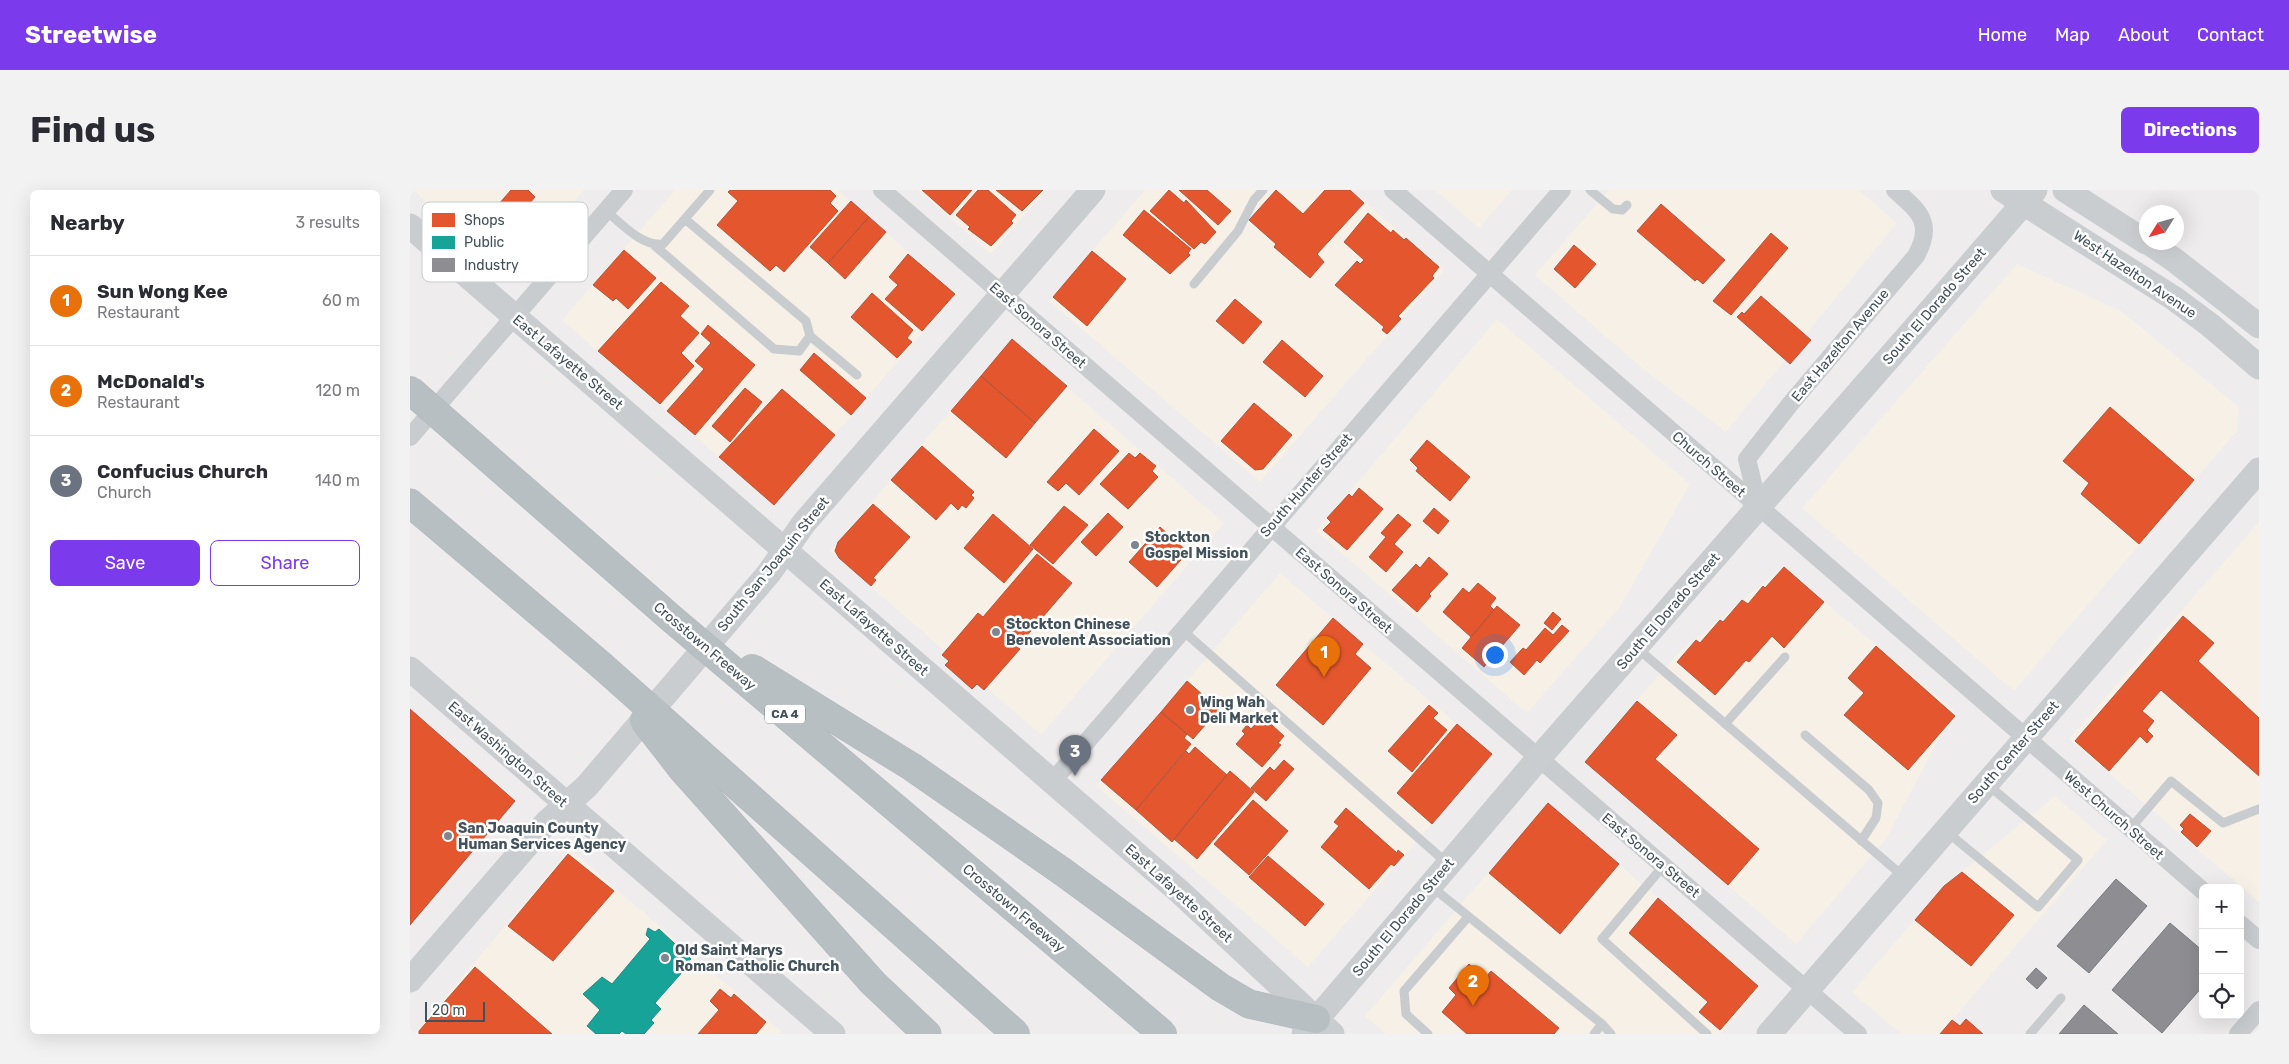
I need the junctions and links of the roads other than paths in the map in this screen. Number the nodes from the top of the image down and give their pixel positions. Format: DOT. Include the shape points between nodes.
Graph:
graph roads {
  1 [pos="624,190"];
  2 [pos="710,190"];
  3 [pos="882,190"];
  4 [pos="1093,190"];
  5 [pos="1263,190"];
  6 [pos="1393,190"];
  7 [pos="1562,190"];
  8 [pos="1590,190"];
  9 [pos="1895,190"];
  10 [pos="2003,190"];
  11 [pos="2035,190"];
  12 [pos="2065,190"];
  13 [pos="1627,205"];
  14 [pos="606,211"];
  15 [pos="685,218"];
  16 [pos="410,226"];
  17 [pos="588,232"];
  18 [pos="422,236"];
  19 [pos="2139,237"];
  20 [pos="654,245"];
  21 [pos="2158,250"];
  22 [pos="1489,274"];
  23 [pos="474,282"];
  24 [pos="544,282"];
  25 [pos="1194,284"];
  26 [pos="1003,295"];
  27 [pos="514,317"];
  28 [pos="2259,326"];
  29 [pos="810,336"];
  30 [pos="2259,368"];
  31 [pos="857,375"];
  32 [pos="410,390"];
  33 [pos="410,437"];
  34 [pos="2255,475"];
  35 [pos="410,503"];
  36 [pos="1759,508"];
  37 [pos="1271,526"];
  38 [pos="785,550"];
  39 [pos="672,619"];
  40 [pos="1182,630"];
  41 [pos="1636,647"];
  42 [pos="1785,657"];
  43 [pos="602,665"];
  44 [pos="410,669"];
  45 [pos="1725,724"];
  46 [pos="1805,735"];
  47 [pos="2025,738"];
  48 [pos="1538,759"];
  49 [pos="1052,782"];
  50 [pos="1986,783"];
  51 [pos="566,804"];
  52 [pos="2259,809"];
  53 [pos="2130,829"];
  54 [pos="1945,831"];
  55 [pos="1861,841"];
  56 [pos="1448,864"];
  57 [pos="1664,865"];
  58 [pos="1904,878"];
  59 [pos="1430,886"];
  60 [pos="2199,888"];
  61 [pos="1468,917"];
  62 [pos="2244,927"];
  63 [pos="2259,940"];
  64 [pos="410,980"];
  65 [pos="1807,990"];
  66 [pos="2061,998"];
  67 [pos="2259,1010"];
  68 [pos="1602,1024"];
  69 [pos="1318,1029"];
  70 [pos="833,1034"];
  71 [pos="927,1034"];
  72 [pos="1016,1034"];
  73 [pos="1163,1034"];
  74 [pos="1428,1034"];
  75 [pos="1594,1034"];
  76 [pos="1611,1034"];
  77 [pos="1707,1034"];
  78 [pos="1770,1034"];
  79 [pos="1858,1034"];
  80 [pos="2030,1034"];
  81 [pos="2238,1034"];
  1 -- 14 [label="street"];
  2 -- 15 [label="lane"];
  3 -- 26 [label="street, East Sonora Street"];
  4 -- 26 [label="street, South San Joaquin Street"];
  5 -- 25 [label="lane" via="1238,231"];
  6 -- 22 [label="street, Church Street"];
  7 -- 22 [label="street, South Hunter Street"];
  8 -- 13 [label="lane" via="1613,209 1622,210"];
  9 -- 36 [label="street, East Hazelton Avenue" via="1923,218 1923,243 1916,256 1747,459"];
  10 -- 30 [label="street, West Hazelton Avenue" via="2175,298"];
  11 -- 36 [label="street, South El Dorado Street, bridge"];
  12 -- 19 [label="street"];
  14 -- 17 [label="street"];
  14 -- 20 [label="lane"];
  15 -- 20 [label="lane" via="663,244"];
  15 -- 29 [label="lane" via="806,321"];
  16 -- 18 [label="street, East Lafayette Street"];
  20 -- 29 [label="lane" via="774,349 799,351"];
  21 -- 28 [label="street"];
  22 -- 36 [label="street, Church Street"];
  22 -- 37 [label="street, South Hunter Street"];
  23 -- 27 [label="street, East Lafayette Street"];
  24 -- 27 [label="street"];
  26 -- 37 [label="street, East Sonora Street"];
  26 -- 38 [label="street, South San Joaquin Street" via="804,523"];
  27 -- 33 [label="street"];
  27 -- 38 [label="street, East Lafayette Street"];
  29 -- 31 [label="lane"];
  32 -- 39 [label="highway, Crosstown Freeway / CA 4, bridge"];
  34 -- 47 [label="street, South Center Street"];
  35 -- 43 [label="highway"];
  36 -- 41 [label="street, South El Dorado Street"];
  36 -- 47 [label="street, Church Street"];
  37 -- 40 [label="street, South Hunter Street"];
  37 -- 48 [label="street, East Sonora Street"];
  38 -- 49 [label="street, East Lafayette Street"];
  38 -- 51 [label="street, South San Joaquin Street" via="587,786"];
  39 -- 69 [label="highway, bridge" via="912,767 1220,987 1249,1004"];
  39 -- 73 [label="highway, Crosstown Freeway / CA 4, bridge"];
  40 -- 49 [label="street, South Hunter Street"];
  40 -- 56 [label="lane"];
  41 -- 45 [label="lane"];
  41 -- 48 [label="street, South El Dorado Street"];
  42 -- 45 [label="lane"];
  43 -- 71 [label="highway, bridge" via="689,776 873,983"];
  43 -- 72 [label="highway, bridge"];
  44 -- 51 [label="street, East Washington Street"];
  45 -- 55 [label="lane"];
  46 -- 55 [label="lane" via="1869,790 1878,803 1876,818"];
  47 -- 50 [label="street, South Center Street"];
  47 -- 53 [label="street, West Church Street"];
  48 -- 56 [label="street, South El Dorado Street"];
  48 -- 57 [label="street, East Sonora Street"];
  49 -- 69 [label="street, East Lafayette Street" via="1180,892"];
  50 -- 54 [label="street, South Center Street"];
  50 -- 54 [label="lane" via="2078,860 2038,907"];
  51 -- 64 [label="street, South San Joaquin Street"];
  51 -- 70 [label="street, East Washington Street"];
  52 -- 53 [label="lane" via="2223,822 2171,781"];
  53 -- 60 [label="street, West Church Street"];
  54 -- 58 [label="street, South Center Street"];
  55 -- 58 [label="lane"];
  56 -- 59 [label="street, South El Dorado Street"];
  57 -- 65 [label="street, East Sonora Street"];
  57 -- 77 [label="lane" via="1602,939"];
  58 -- 65 [label="street, South Center Street"];
  59 -- 61 [label="lane"];
  59 -- 69 [label="street, South El Dorado Street"];
  61 -- 68 [label="lane"];
  61 -- 74 [label="lane" via="1404,991 1406,1014"];
  62 -- 63 [label="street"];
  65 -- 78 [label="street, South Center Street"];
  65 -- 79 [label="street, East Sonora Street"];
  66 -- 80 [label="lane"];
  67 -- 81 [label="street"];
  68 -- 75 [label="lane"];
  68 -- 76 [label="lane"];
}
